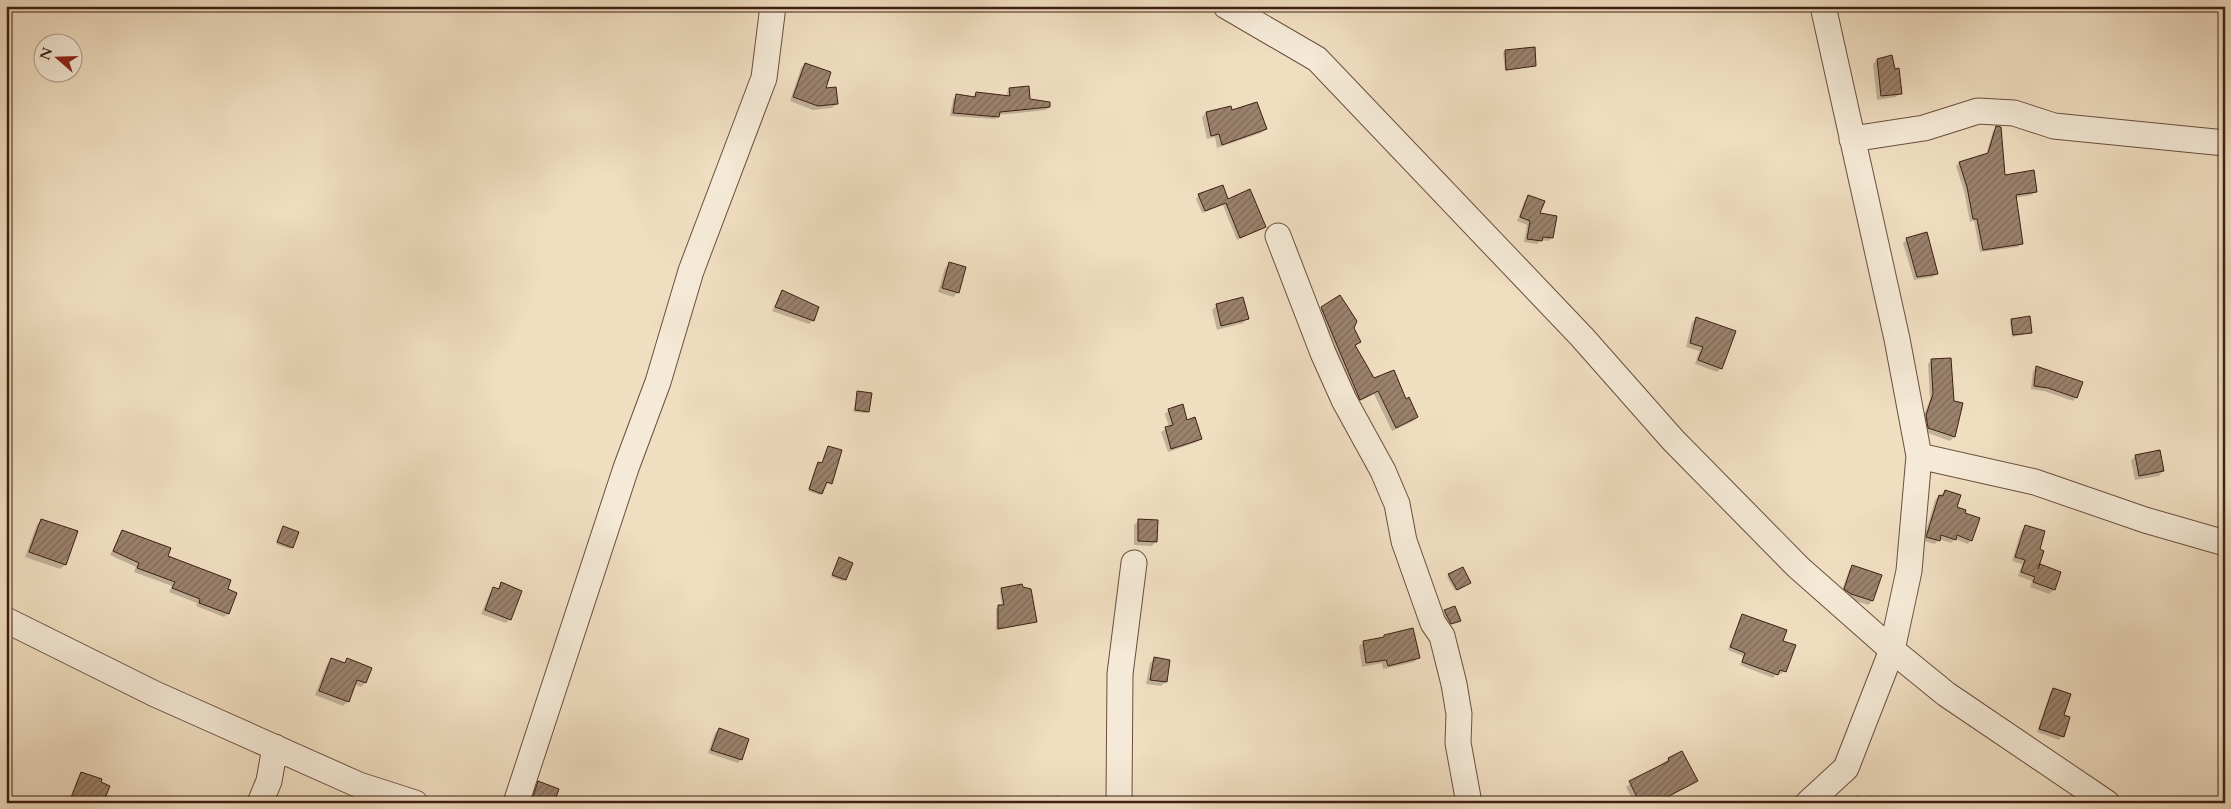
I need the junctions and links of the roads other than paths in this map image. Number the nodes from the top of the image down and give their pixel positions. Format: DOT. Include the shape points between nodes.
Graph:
graph roads {
  1 [pos="773,6"];
  2 [pos="1226,6"];
  3 [pos="1823,6"];
  4 [pos="1852,140"];
  5 [pos="2225,144"];
  6 [pos="1278,236"];
  7 [pos="1919,456"];
  8 [pos="2225,543"];
  9 [pos="1134,563"];
  10 [pos="6,620"];
  11 [pos="1892,650"];
  12 [pos="275,747"];
  13 [pos="260,803"];
  14 [pos="415,803"];
  15 [pos="516,803"];
  16 [pos="1118,803"];
  17 [pos="1470,803"];
  18 [pos="1808,803"];
  19 [pos="2107,803"];
  1 -- 15 [label="street" via="764,78 691,271 658,382 626,468"];
  2 -- 11 [label="street" via="1318,59 1582,337 1673,440 1798,567"];
  3 -- 4 [label="street"];
  4 -- 5 [label="street" via="1924,128 1978,111 2014,113 2054,126"];
  4 -- 7 [label="street" via="1897,339"];
  6 -- 17 [label="street" via="1344,400 1384,471 1397,504 1404,542 1433,623 1442,636 1454,684 1459,714 1458,743"];
  7 -- 8 [label="street" via="2035,482 2145,520"];
  7 -- 11 [label="street" via="1909,571"];
  9 -- 16 [label="street" via="1120,674"];
  10 -- 12 [label="street" via="156,694"];
  11 -- 18 [label="street" via="1846,768"];
  11 -- 19 [label="street" via="1946,694"];
  12 -- 13 [label="street" via="269,781"];
  12 -- 14 [label="street" via="359,785"];
}
